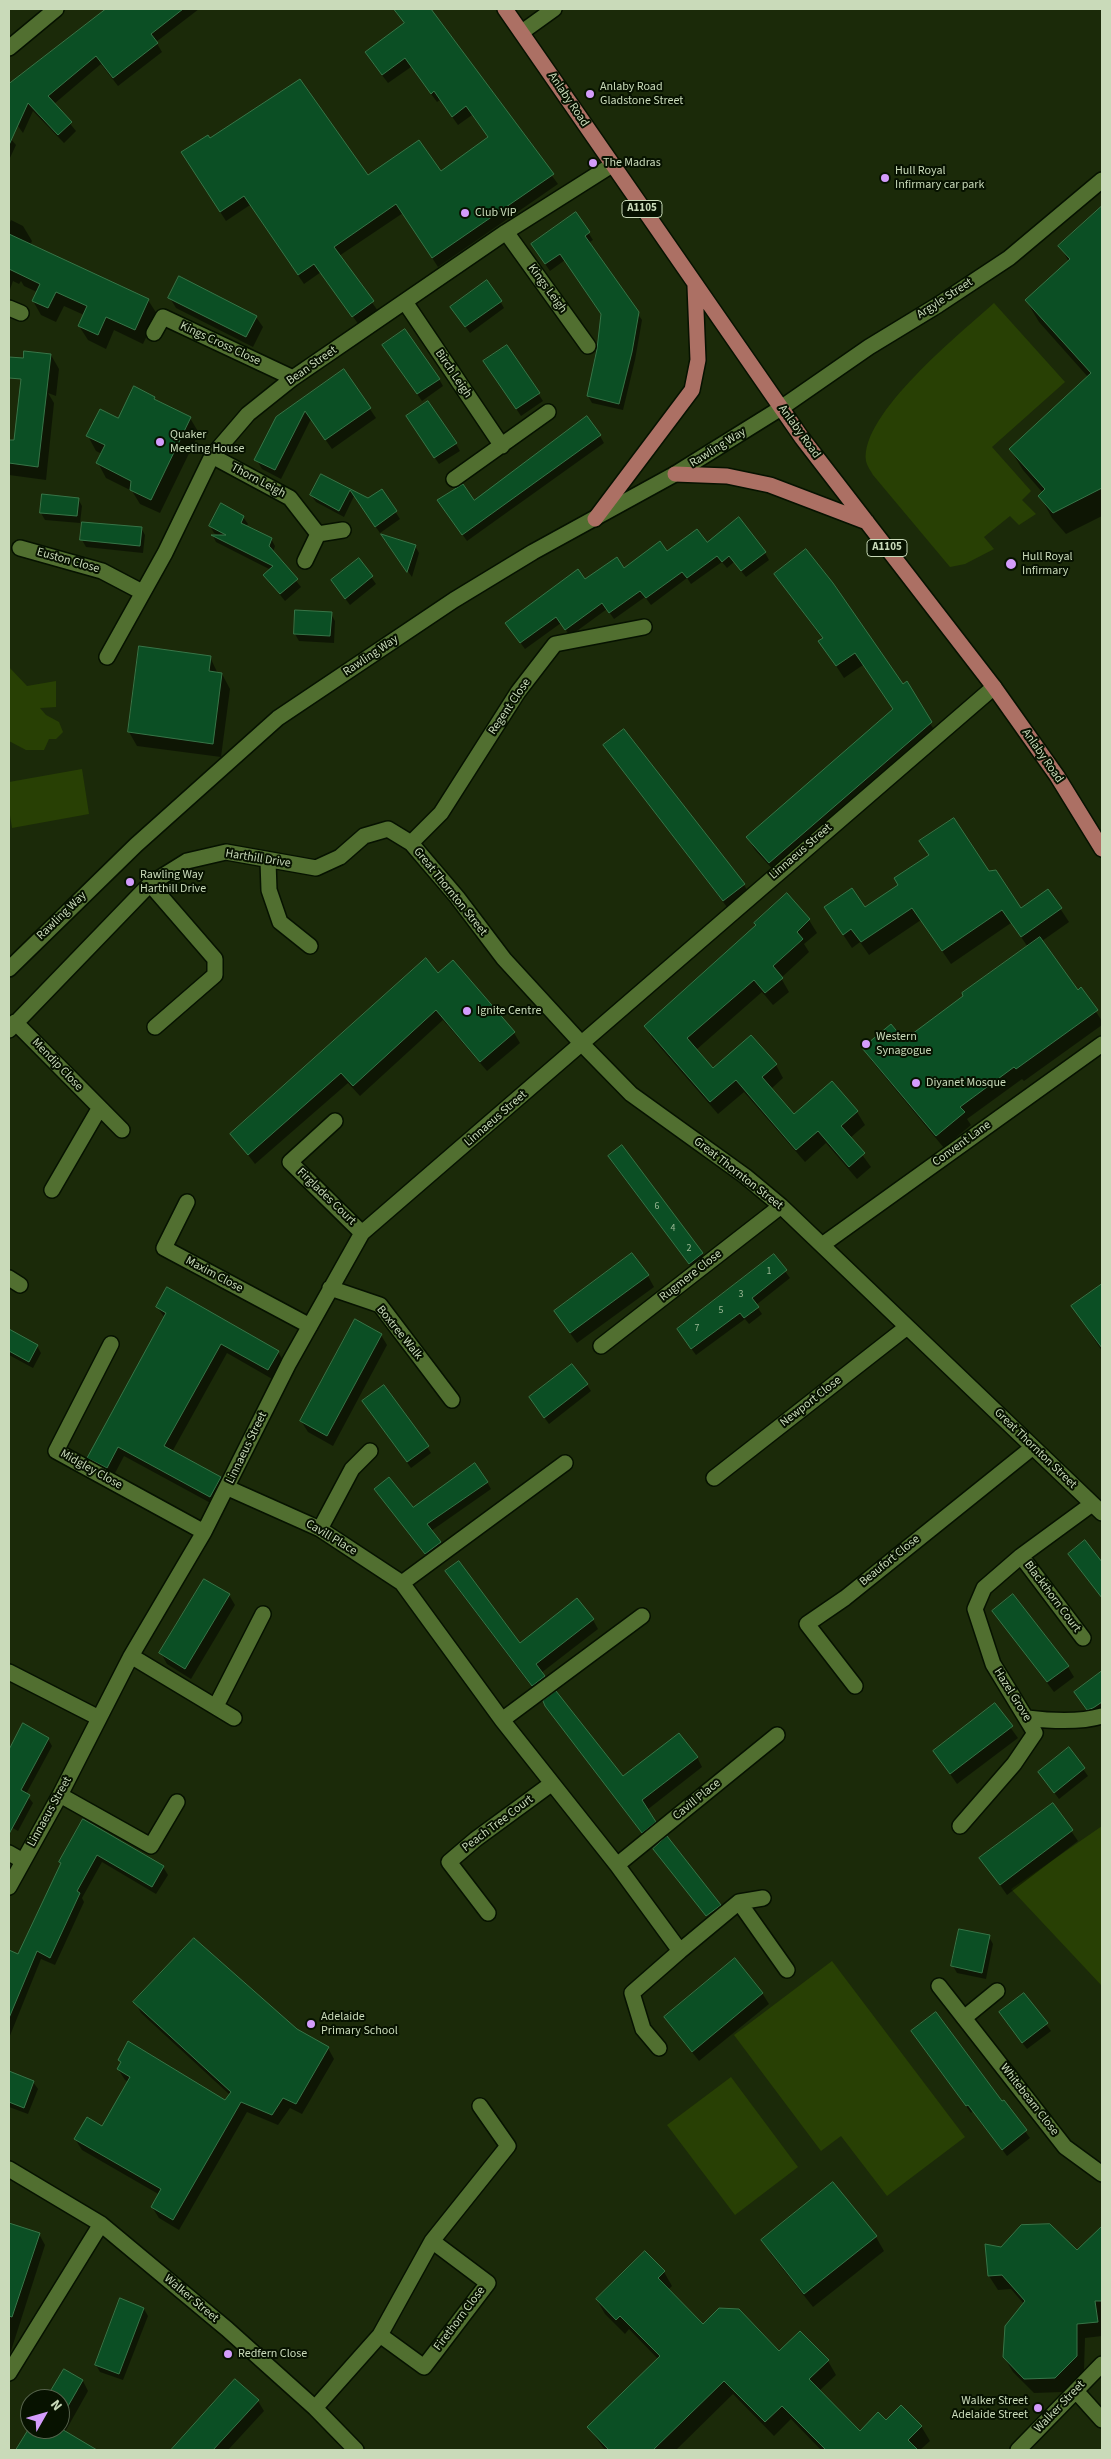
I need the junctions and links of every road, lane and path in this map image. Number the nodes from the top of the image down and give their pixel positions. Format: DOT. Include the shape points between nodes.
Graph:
graph roads {
  1 [pos="56,9"];
  2 [pos="505,9"];
  3 [pos="554,9"];
  4 [pos="522,32"];
  5 [pos="9,48"];
  6 [pos="612,165"];
  7 [pos="1102,180"];
  8 [pos="506,232"];
  9 [pos="695,286"];
  10 [pos="405,302"];
  11 [pos="154,333"];
  12 [pos="588,346"];
  13 [pos="293,378"];
  14 [pos="781,408"];
  15 [pos="548,412"];
  16 [pos="502,446"];
  17 [pos="212,456"];
  18 [pos="675,474"];
  19 [pos="454,479"];
  20 [pos="595,519"];
  21 [pos="868,522"];
  22 [pos="343,530"];
  23 [pos="318,534"];
  24 [pos="20,548"];
  25 [pos="305,561"];
  26 [pos="142,592"];
  27 [pos="644,626"];
  28 [pos="108,657"];
  29 [pos="994,687"];
  30 [pos="411,843"];
  31 [pos="1102,849"];
  32 [pos="268,861"];
  33 [pos="150,884"];
  34 [pos="310,946"];
  35 [pos="9,968"];
  36 [pos="12,1026"];
  37 [pos="155,1027"];
  38 [pos="582,1044"];
  39 [pos="1102,1044"];
  40 [pos="99,1109"];
  41 [pos="335,1121"];
  42 [pos="122,1130"];
  43 [pos="52,1190"];
  44 [pos="187,1202"];
  45 [pos="782,1206"];
  46 [pos="362,1233"];
  47 [pos="822,1245"];
  48 [pos="330,1288"];
  49 [pos="310,1326"];
  50 [pos="907,1327"];
  51 [pos="111,1344"];
  52 [pos="601,1346"];
  53 [pos="452,1400"];
  54 [pos="1033,1447"];
  55 [pos="370,1451"];
  56 [pos="564,1463"];
  57 [pos="714,1478"];
  58 [pos="228,1488"];
  59 [pos="1097,1508"];
  60 [pos="320,1529"];
  61 [pos="204,1532"];
  62 [pos="1021,1556"];
  63 [pos="402,1584"];
  64 [pos="262,1614"];
  65 [pos="642,1616"];
  66 [pos="1083,1638"];
  67 [pos="131,1656"];
  68 [pos="9,1672"];
  69 [pos="855,1686"];
  70 [pos="216,1706"];
  71 [pos="1102,1716"];
  72 [pos="99,1718"];
  73 [pos="234,1718"];
  74 [pos="1027,1718"];
  75 [pos="502,1720"];
  76 [pos="777,1736"];
  77 [pos="551,1784"];
  78 [pos="60,1795"];
  79 [pos="177,1802"];
  80 [pos="960,1826"];
  81 [pos="9,1853"];
  82 [pos="23,1861"];
  83 [pos="617,1865"];
  84 [pos="9,1887"];
  85 [pos="763,1898"];
  86 [pos="739,1902"];
  87 [pos="488,1913"];
  88 [pos="680,1951"];
  89 [pos="787,1970"];
  90 [pos="939,1986"];
  91 [pos="996,1991"];
  92 [pos="964,2018"];
  93 [pos="660,2048"];
  94 [pos="480,2106"];
  95 [pos="9,2169"];
  96 [pos="1102,2174"];
  97 [pos="101,2224"];
  98 [pos="432,2241"];
  99 [pos="380,2335"];
  100 [pos="1102,2364"];
  101 [pos="9,2373"];
  102 [pos="1076,2391"];
  103 [pos="315,2408"];
  104 [pos="1102,2420"];
  105 [pos="356,2450"];
  106 [pos="1018,2450"];
  1 -- 5 [label="street"];
  2 -- 4 [label="main road, Anlaby Road / A1105"];
  3 -- 4 [label="street"];
  4 -- 6 [label="main road, Anlaby Road / A1105"];
  6 -- 8 [label="street, Bean Street"];
  6 -- 9 [label="main road, Anlaby Road / A1105"];
  7 -- 14 [label="street, Argyle Street" via="1009,258 869,346"];
  8 -- 10 [label="street, Bean Street"];
  8 -- 12 [label="street, Kings Leigh"];
  9 -- 14 [label="main road, Anlaby Road / A1105"];
  9 -- 20 [label="main road" via="698,360 692,390"];
  10 -- 13 [label="street, Bean Street"];
  10 -- 16 [label="street, Birch Leigh"];
  11 -- 13 [label="street, Kings Cross Close" via="163,317"];
  13 -- 17 [label="street, Bean Street" via="248,414"];
  14 -- 18 [label="street, Rawling Way"];
  14 -- 21 [label="main road, Anlaby Road / A1105"];
  15 -- 16 [label="street"];
  16 -- 19 [label="street"];
  17 -- 23 [label="street, Thorn Leigh" via="290,498"];
  17 -- 26 [label="street, Bean Street" via="166,553"];
  18 -- 20 [label="street, Rawling Way"];
  18 -- 21 [label="main road" via="728,476 770,485"];
  20 -- 35 [label="street, Rawling Way" via="454,600 278,718 136,845"];
  21 -- 29 [label="main road, Anlaby Road / A1105"];
  22 -- 23 [label="street"];
  23 -- 25 [label="street"];
  24 -- 26 [label="street, Euston Close" via="102,571"];
  26 -- 28 [label="street, Bean Street"];
  27 -- 30 [label="street, Regent Close" via="555,644 518,692 441,813"];
  29 -- 31 [label="main road, Anlaby Road / A1105" via="1057,776"];
  29 -- 38 [label="street, Linnaeus Street"];
  30 -- 32 [label="street, Harthill Drive" via="388,828 364,836 340,857 316,868"];
  30 -- 38 [label="street, Great Thornton Street" via="504,959"];
  32 -- 33 [label="street, Harthill Drive" via="226,852 187,861"];
  32 -- 34 [label="street" via="269,890 280,922"];
  33 -- 36 [label="street, Harthill Drive"];
  33 -- 37 [label="street" via="216,959 215,975"];
  36 -- 40 [label="street, Mendip Close"];
  38 -- 45 [label="street, Great Thornton Street" via="631,1094"];
  38 -- 46 [label="street, Linnaeus Street"];
  39 -- 47 [label="street, Convent Lane"];
  40 -- 42 [label="street, Mendip Close"];
  40 -- 43 [label="street"];
  41 -- 46 [label="street, Firglades Court" via="290,1162"];
  44 -- 49 [label="street, Maxim Close" via="164,1248"];
  45 -- 47 [label="street, Great Thornton Street"];
  45 -- 52 [label="street, Rugmere Close"];
  46 -- 48 [label="street, Linnaeus Street"];
  47 -- 50 [label="street, Great Thornton Street"];
  48 -- 49 [label="street, Linnaeus Street"];
  48 -- 53 [label="street, Boxtree Walk" via="380,1305"];
  49 -- 58 [label="street, Linnaeus Street"];
  50 -- 54 [label="street, Great Thornton Street"];
  50 -- 57 [label="street, Newport Close"];
  51 -- 61 [label="street, Midgley Close" via="56,1451"];
  54 -- 59 [label="street, Great Thornton Street"];
  54 -- 69 [label="street, Beaufort Close" via="845,1598 807,1624"];
  55 -- 60 [label="street" via="352,1469"];
  56 -- 63 [label="street"];
  58 -- 60 [label="street, Cavill Place"];
  58 -- 61 [label="street, Linnaeus Street"];
  59 -- 62 [label="street, Hazel Grove"];
  60 -- 63 [label="street, Cavill Place"];
  61 -- 67 [label="street, Linnaeus Street"];
  62 -- 66 [label="street, Blackthorn Court"];
  62 -- 74 [label="street, Hazel Grove" via="984,1588 975,1609 993,1664"];
  63 -- 75 [label="street, Cavill Place"];
  64 -- 70 [label="street"];
  65 -- 75 [label="street"];
  67 -- 70 [label="street"];
  67 -- 72 [label="street, Linnaeus Street"];
  68 -- 72 [label="street"];
  70 -- 73 [label="street"];
  71 -- 74 [label="street" via="1072,1720"];
  72 -- 78 [label="street, Linnaeus Street"];
  74 -- 80 [label="street, Hazel Grove" via="1035,1733 1014,1764"];
  75 -- 77 [label="street, Cavill Place"];
  76 -- 83 [label="street, Cavill Place"];
  77 -- 83 [label="street, Cavill Place"];
  77 -- 87 [label="street, Peach Tree Court" via="476,1838 450,1862"];
  78 -- 79 [label="street" via="151,1846"];
  78 -- 82 [label="street, Linnaeus Street"];
  81 -- 82 [label="street"];
  82 -- 84 [label="street, Linnaeus Street"];
  83 -- 88 [label="street, Cavill Place"];
  85 -- 86 [label="street"];
  86 -- 88 [label="street"];
  86 -- 89 [label="street"];
  88 -- 93 [label="street" via="632,1993 643,2028"];
  90 -- 92 [label="street, Whitebeam Close"];
  91 -- 92 [label="street"];
  92 -- 96 [label="street, Whitebeam Close" via="1065,2147"];
  94 -- 98 [label="street" via="508,2146"];
  95 -- 97 [label="street, Walker Street"];
  97 -- 101 [label="street"];
  97 -- 103 [label="street, Walker Street" via="227,2329"];
  98 -- 99 [label="street"];
  98 -- 99 [label="street, Firethorn Close" via="488,2283 424,2367"];
  99 -- 103 [label="street"];
  100 -- 102 [label="street, Walker Street"];
  102 -- 104 [label="street"];
  102 -- 106 [label="street, Walker Street"];
  103 -- 105 [label="street, Walker Street"];
}
